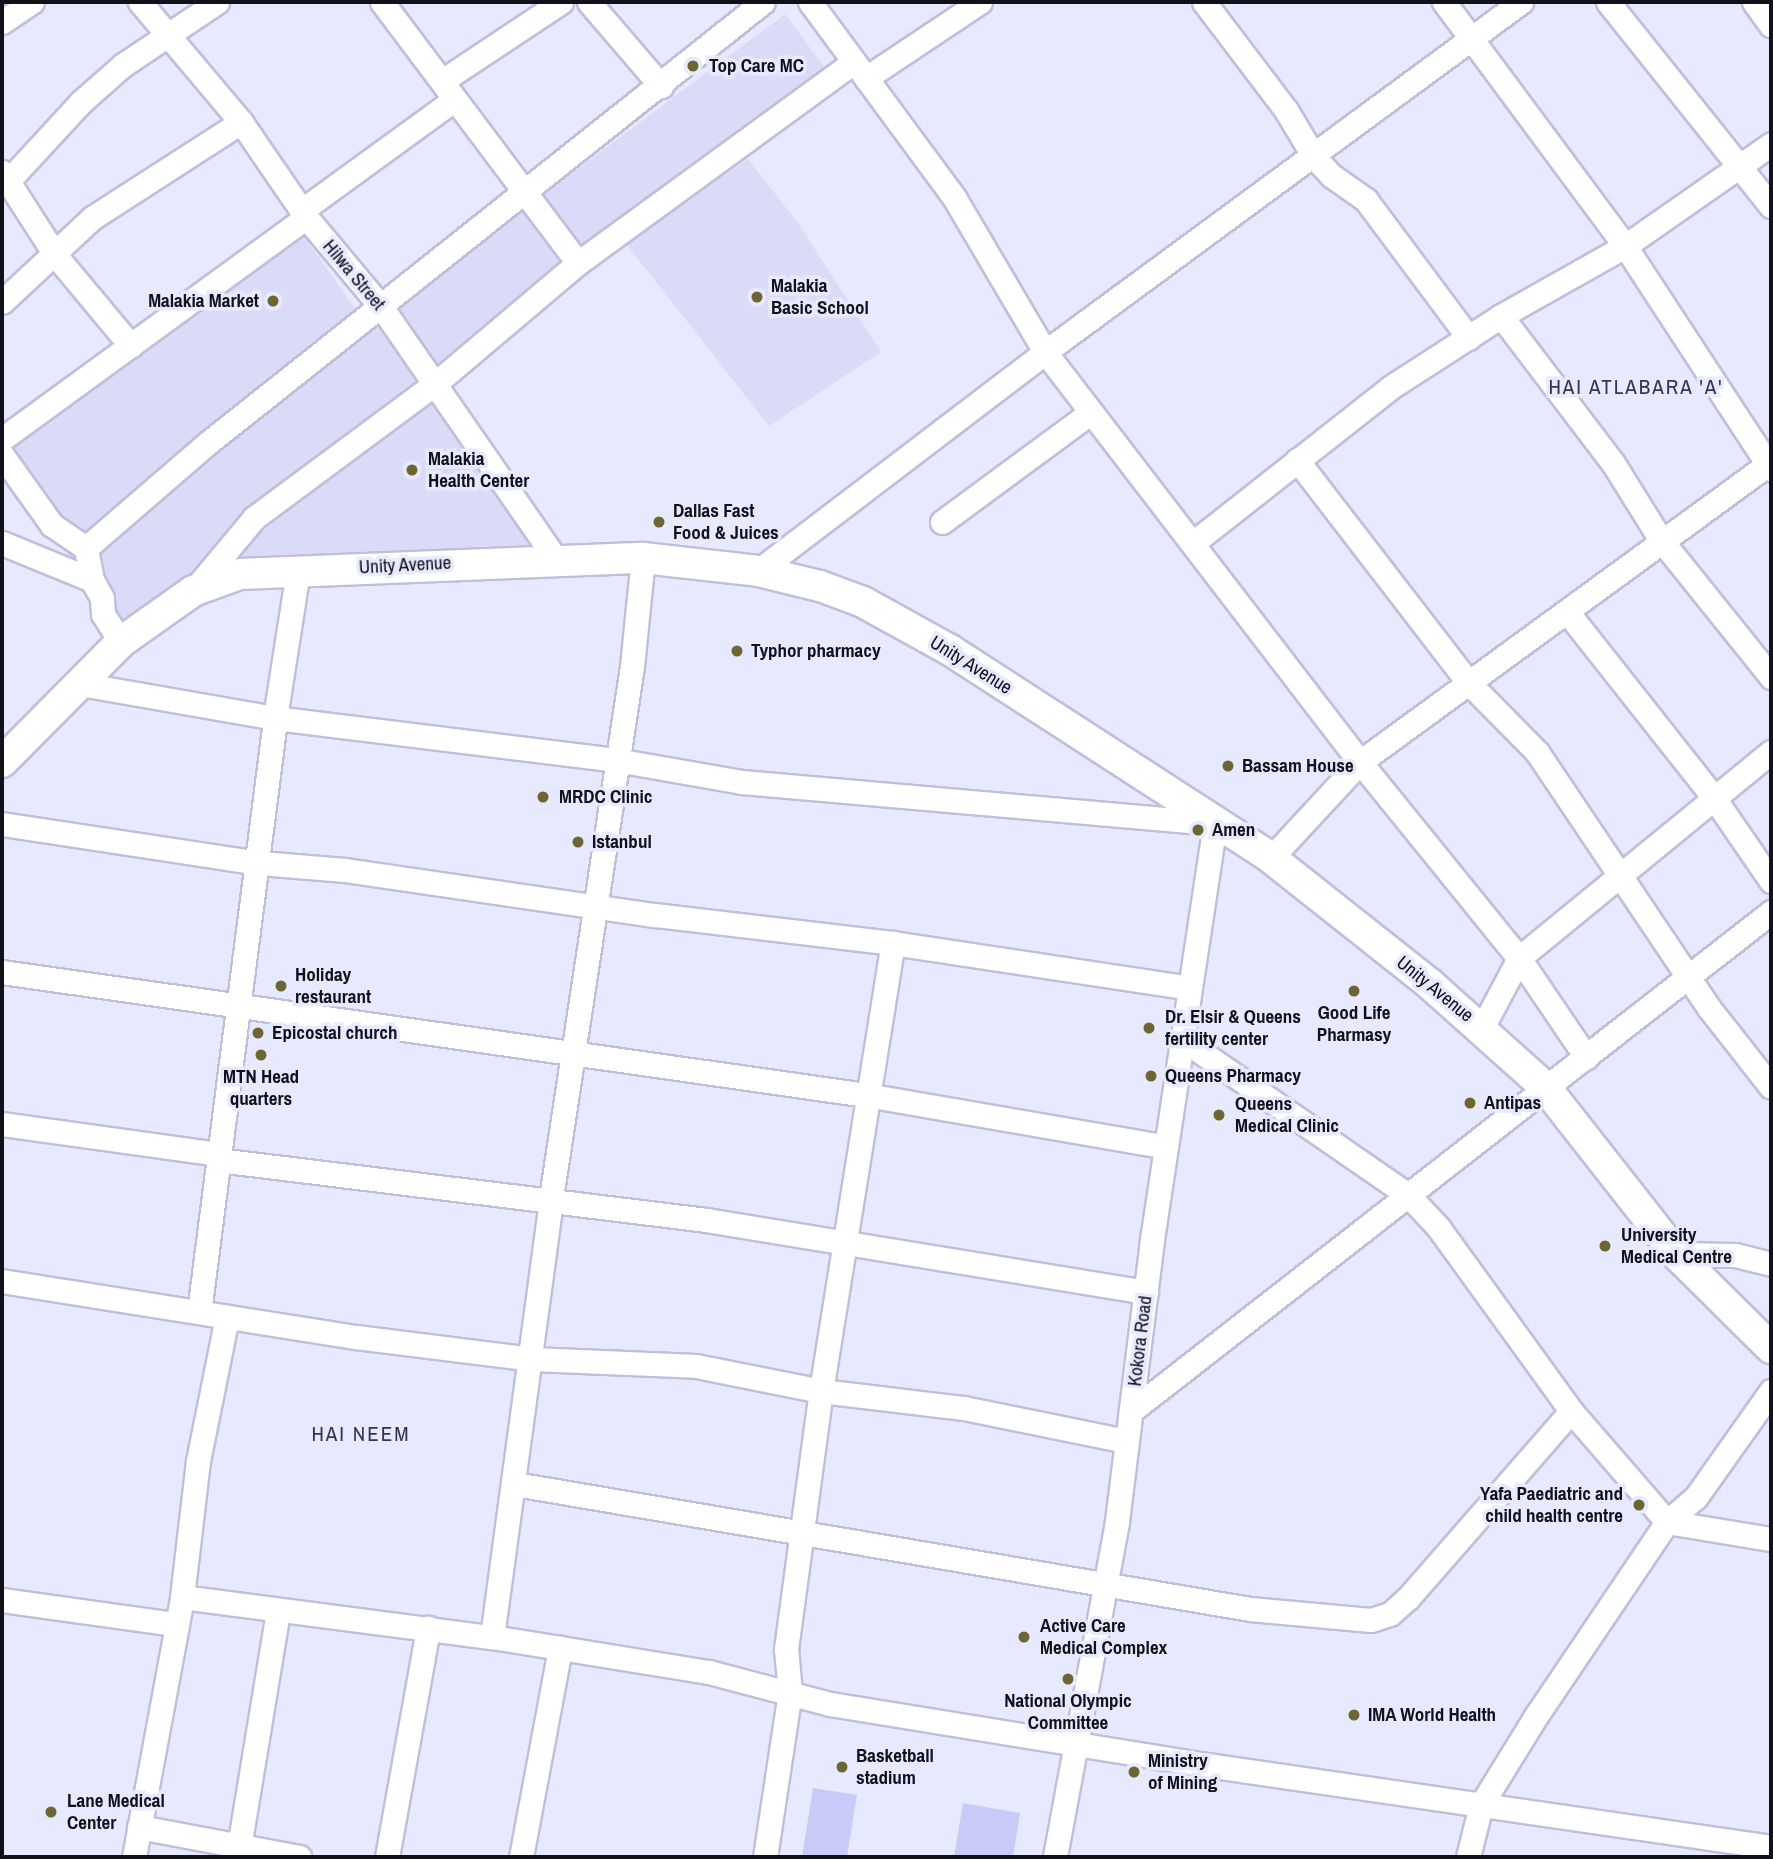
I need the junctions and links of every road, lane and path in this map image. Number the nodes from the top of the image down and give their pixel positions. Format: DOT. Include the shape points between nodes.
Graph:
graph roads {
  1 [pos="32,2"];
  2 [pos="140,2"];
  3 [pos="217,2"];
  4 [pos="382,2"];
  5 [pos="562,2"];
  6 [pos="589,2"];
  7 [pos="763,2"];
  8 [pos="810,2"];
  9 [pos="980,2"];
  10 [pos="1204,2"];
  11 [pos="1444,2"];
  12 [pos="1521,2"];
  13 [pos="1608,2"];
  14 [pos="1754,2"];
  15 [pos="2,22"];
  16 [pos="1771,25"];
  17 [pos="168,37"];
  18 [pos="1472,38"];
  19 [pos="860,70"];
  20 [pos="661,86"];
  21 [pos="448,90"];
  22 [pos="241,122"];
  23 [pos="1771,144"];
  24 [pos="1314,156"];
  25 [pos="1740,166"];
  26 [pos="5,176"];
  27 [pos="523,190"];
  28 [pos="1771,206"];
  29 [pos="304,214"];
  30 [pos="1625,246"];
  31 [pos="56,256"];
  32 [pos="578,263"];
  33 [pos="2,302"];
  34 [pos="382,307"];
  35 [pos="1501,316"];
  36 [pos="1469,338"];
  37 [pos="131,346"];
  38 [pos="1045,352"];
  39 [pos="437,382"];
  40 [pos="1091,412"];
  41 [pos="2,439"];
  42 [pos="2,455"];
  43 [pos="1297,460"];
  44 [pos="1770,465"];
  45 [pos="942,522"];
  46 [pos="1661,540"];
  47 [pos="1193,543"];
  48 [pos="86,548"];
  49 [pos="5,550"];
  50 [pos="643,558"];
  51 [pos="556,559"];
  52 [pos="298,570"];
  53 [pos="758,571"];
  54 [pos="92,580"];
  55 [pos="193,591"];
  56 [pos="1568,613"];
  57 [pos="121,642"];
  58 [pos="1771,677"];
  59 [pos="1468,682"];
  60 [pos="80,684"];
  61 [pos="275,718"];
  62 [pos="1771,752"];
  63 [pos="616,760"];
  64 [pos="2,762"];
  65 [pos="1360,762"];
  66 [pos="1714,798"];
  67 [pos="1215,823"];
  68 [pos="2,824"];
  69 [pos="1271,858"];
  70 [pos="260,863"];
  71 [pos="1619,878"];
  72 [pos="1771,881"];
  73 [pos="596,906"];
  74 [pos="1771,912"];
  75 [pos="893,943"];
  76 [pos="1518,958"];
  77 [pos="2,972"];
  78 [pos="1686,975"];
  79 [pos="1189,988"];
  80 [pos="237,1006"];
  81 [pos="1482,1028"];
  82 [pos="1182,1039"];
  83 [pos="575,1054"];
  84 [pos="1586,1057"];
  85 [pos="1771,1087"];
  86 [pos="1546,1088"];
  87 [pos="866,1095"];
  88 [pos="2,1124"];
  89 [pos="1167,1147"];
  90 [pos="219,1157"];
  91 [pos="1408,1195"];
  92 [pos="551,1198"];
  93 [pos="844,1244"];
  94 [pos="1676,1254"];
  95 [pos="1771,1264"];
  96 [pos="2,1281"];
  97 [pos="1146,1292"];
  98 [pos="199,1312"];
  99 [pos="227,1317"];
  100 [pos="1771,1348"];
  101 [pos="532,1359"];
  102 [pos="821,1391"];
  103 [pos="1771,1391"];
  104 [pos="1131,1411"];
  105 [pos="1571,1411"];
  106 [pos="1126,1441"];
  107 [pos="515,1485"];
  108 [pos="1667,1522"];
  109 [pos="804,1530"];
  110 [pos="1771,1539"];
  111 [pos="1106,1584"];
  112 [pos="182,1597"];
  113 [pos="2,1600"];
  114 [pos="278,1612"];
  115 [pos="176,1624"];
  116 [pos="428,1628"];
  117 [pos="492,1637"];
  118 [pos="560,1648"];
  119 [pos="790,1692"];
  120 [pos="1076,1741"];
  121 [pos="1481,1805"];
  122 [pos="139,1827"];
  123 [pos="1771,1847"];
  124 [pos="244,1851"];
  125 [pos="134,1857"];
  126 [pos="299,1857"];
  127 [pos="387,1857"];
  128 [pos="521,1857"];
  129 [pos="765,1857"];
  130 [pos="1055,1857"];
  131 [pos="1468,1857"];
  1 -- 15 [label="street"];
  2 -- 17 [label="street, Hilwa Street"];
  3 -- 17 [label="street"];
  4 -- 21 [label="street"];
  5 -- 21 [label="street"];
  6 -- 20 [label="street"];
  7 -- 20 [label="street"];
  8 -- 19 [label="street"];
  9 -- 19 [label="street"];
  10 -- 24 [label="street" via="1286,110"];
  11 -- 18 [label="street"];
  12 -- 18 [label="street"];
  13 -- 25 [label="street"];
  14 -- 16 [label="street"];
  17 -- 22 [label="street, Hilwa Street"];
  17 -- 26 [label="street" via="123,65"];
  18 -- 24 [label="street"];
  18 -- 30 [label="street"];
  19 -- 32 [label="street"];
  19 -- 38 [label="street" via="955,199"];
  20 -- 27 [label="street"];
  21 -- 27 [label="street"];
  21 -- 29 [label="street"];
  22 -- 29 [label="street, Hilwa Street"];
  22 -- 31 [label="street" via="92,218"];
  23 -- 25 [label="street"];
  24 -- 36 [label="street" via="1332,176 1366,200"];
  24 -- 38 [label="street"];
  25 -- 28 [label="street"];
  25 -- 30 [label="street"];
  26 -- 31 [label="street"];
  27 -- 32 [label="street"];
  27 -- 34 [label="street"];
  29 -- 34 [label="street, Hilwa Street"];
  29 -- 37 [label="street"];
  30 -- 35 [label="street"];
  30 -- 44 [label="street"];
  31 -- 33 [label="street"];
  31 -- 37 [label="street"];
  32 -- 39 [label="street"];
  34 -- 39 [label="street, Hilwa Street"];
  34 -- 48 [label="street" via="209,442"];
  35 -- 36 [label="street"];
  35 -- 46 [label="street" via="1613,463"];
  36 -- 43 [label="street" via="1391,387"];
  37 -- 41 [label="street"];
  38 -- 40 [label="street"];
  38 -- 53 [label="street"];
  39 -- 51 [label="street, Hilwa Street"];
  39 -- 55 [label="street" via="254,518"];
  40 -- 45 [label="street"];
  40 -- 47 [label="street"];
  42 -- 48 [label="street" via="51,525"];
  43 -- 47 [label="street"];
  43 -- 59 [label="street"];
  44 -- 46 [label="street"];
  46 -- 56 [label="street"];
  46 -- 58 [label="street"];
  47 -- 65 [label="street"];
  48 -- 54 [label="street"];
  49 -- 54 [label="street"];
  50 -- 51 [label="main road, Unity Avenue"];
  50 -- 53 [label="main road, Unity Avenue"];
  50 -- 63 [label="street"];
  51 -- 52 [label="main road, Unity Avenue"];
  52 -- 55 [label="main road, Unity Avenue" via="240,574"];
  52 -- 61 [label="street"];
  53 -- 67 [label="main road, Unity Avenue" via="863,602 950,650"];
  54 -- 57 [label="street" via="102,598 103,614"];
  55 -- 57 [label="main road, Unity Avenue"];
  56 -- 59 [label="street"];
  56 -- 66 [label="street"];
  57 -- 60 [label="main road, Unity Avenue"];
  59 -- 65 [label="street"];
  59 -- 71 [label="street" via="1537,752 1579,810"];
  60 -- 61 [label="street"];
  60 -- 64 [label="main road, Unity Avenue"];
  61 -- 63 [label="street"];
  61 -- 70 [label="street"];
  62 -- 66 [label="street"];
  63 -- 67 [label="street" via="741,782"];
  63 -- 73 [label="street"];
  65 -- 69 [label="street"];
  65 -- 76 [label="street"];
  66 -- 71 [label="street"];
  66 -- 72 [label="street"];
  67 -- 69 [label="main road, Unity Avenue"];
  67 -- 79 [label="street, Kokora Road"];
  68 -- 70 [label="street"];
  69 -- 81 [label="main road, Unity Avenue"];
  70 -- 73 [label="street" via="345,870"];
  70 -- 80 [label="street"];
  71 -- 76 [label="street"];
  71 -- 78 [label="street"];
  73 -- 75 [label="street"];
  73 -- 83 [label="street"];
  74 -- 78 [label="street"];
  75 -- 79 [label="street"];
  75 -- 87 [label="street"];
  76 -- 81 [label="street"];
  76 -- 84 [label="street"];
  77 -- 80 [label="street"];
  78 -- 84 [label="street"];
  78 -- 85 [label="street"];
  79 -- 82 [label="street, Kokora Road"];
  80 -- 83 [label="street"];
  80 -- 90 [label="street"];
  81 -- 86 [label="main road, Unity Avenue"];
  82 -- 89 [label="street, Kokora Road"];
  82 -- 91 [label="street"];
  83 -- 87 [label="street"];
  83 -- 92 [label="street"];
  84 -- 86 [label="street"];
  86 -- 91 [label="street"];
  86 -- 94 [label="main road, Unity Avenue"];
  87 -- 89 [label="street"];
  87 -- 93 [label="street"];
  88 -- 90 [label="street"];
  89 -- 97 [label="street, Kokora Road"];
  90 -- 92 [label="street"];
  90 -- 98 [label="street"];
  91 -- 104 [label="street"];
  91 -- 105 [label="street" via="1438,1227"];
  92 -- 93 [label="street"];
  92 -- 101 [label="street"];
  93 -- 97 [label="street"];
  93 -- 102 [label="street"];
  94 -- 95 [label="street" via="1735,1255"];
  94 -- 100 [label="main road, Unity Avenue"];
  96 -- 98 [label="street"];
  97 -- 104 [label="street, Kokora Road"];
  98 -- 99 [label="street"];
  99 -- 101 [label="street"];
  99 -- 112 [label="street" via="198,1461"];
  101 -- 102 [label="street" via="696,1366"];
  101 -- 107 [label="street"];
  102 -- 106 [label="street" via="964,1408"];
  102 -- 109 [label="street"];
  103 -- 108 [label="street" via="1696,1497"];
  104 -- 106 [label="street, Kokora Road"];
  105 -- 108 [label="street"];
  105 -- 111 [label="street" via="1390,1614 1371,1620 1250,1609"];
  106 -- 111 [label="street, Kokora Road"];
  107 -- 109 [label="street"];
  107 -- 117 [label="street"];
  108 -- 110 [label="street"];
  108 -- 121 [label="street"];
  109 -- 111 [label="street"];
  109 -- 119 [label="street" via="786,1649"];
  111 -- 120 [label="street, Kokora Road"];
  112 -- 114 [label="street"];
  112 -- 115 [label="street"];
  113 -- 115 [label="street"];
  114 -- 116 [label="street"];
  114 -- 124 [label="street"];
  115 -- 122 [label="street"];
  116 -- 117 [label="street"];
  116 -- 127 [label="street"];
  117 -- 118 [label="street"];
  118 -- 119 [label="street" via="709,1672"];
  118 -- 128 [label="street"];
  119 -- 120 [label="street" via="830,1704"];
  119 -- 129 [label="street"];
  120 -- 121 [label="street"];
  120 -- 130 [label="street, Kokora Road"];
  121 -- 123 [label="street"];
  121 -- 131 [label="street"];
  122 -- 124 [label="street"];
  122 -- 125 [label="street"];
  124 -- 126 [label="street"];
}
